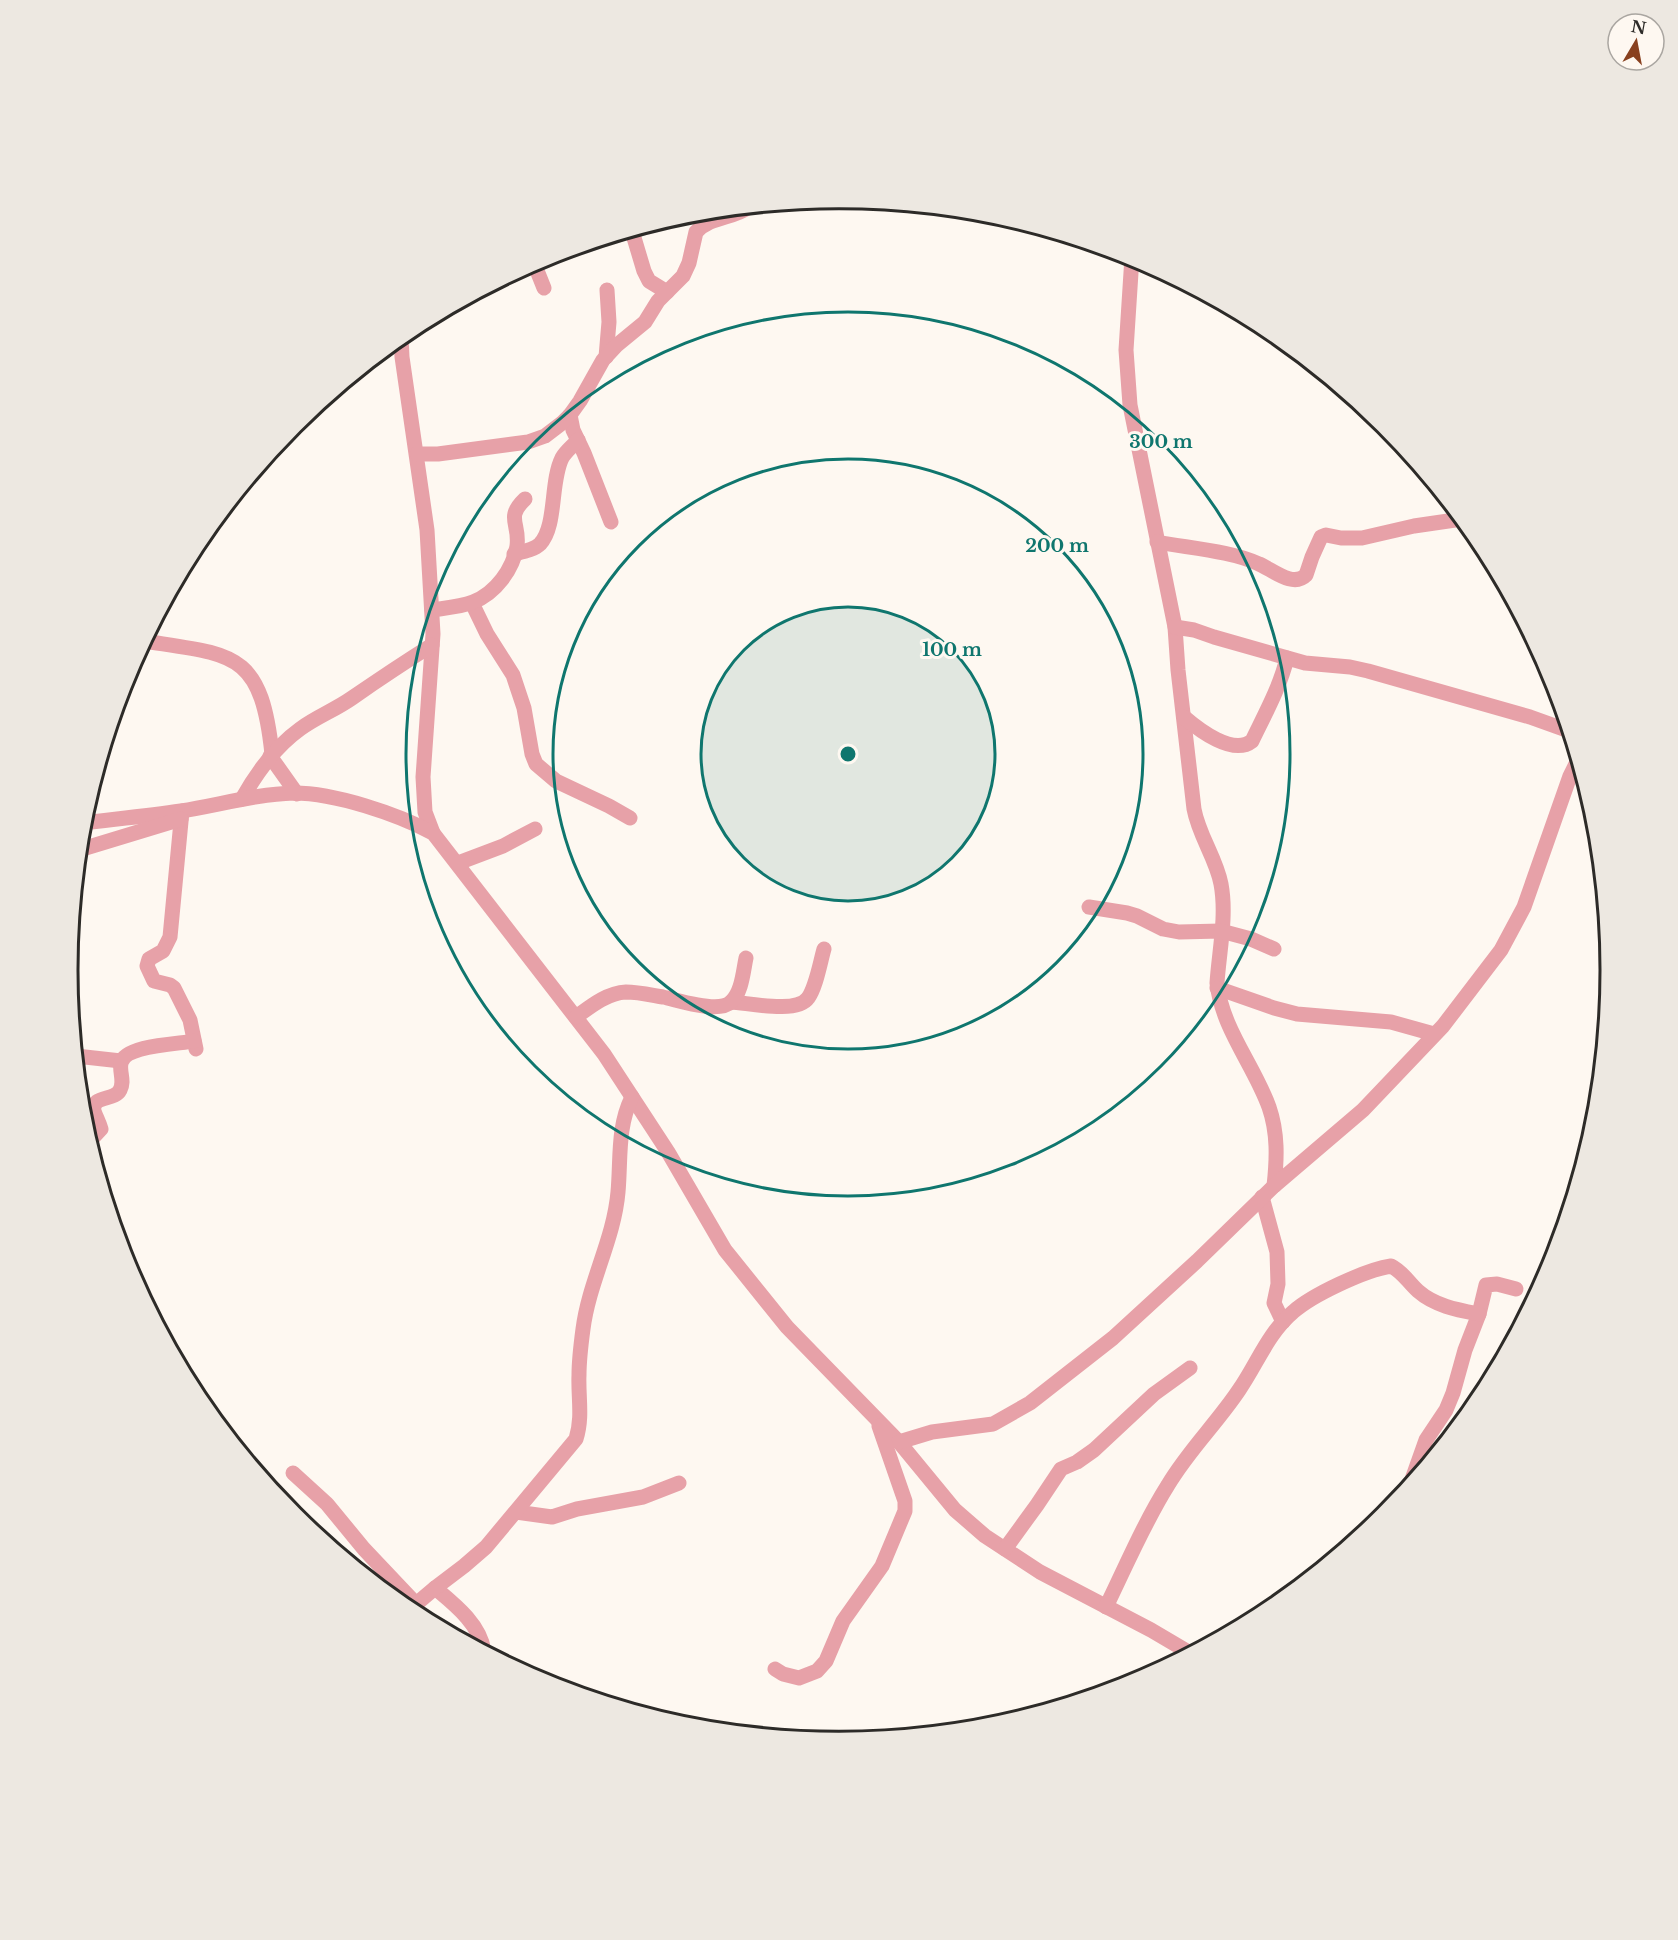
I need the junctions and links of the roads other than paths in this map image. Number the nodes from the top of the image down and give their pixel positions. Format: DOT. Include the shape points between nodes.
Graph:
graph roads {
  1 [pos="712,221"];
  2 [pos="634,237"];
  3 [pos="1131,268"];
  4 [pos="537,272"];
  5 [pos="544,288"];
  6 [pos="607,290"];
  7 [pos="667,292"];
  8 [pos="402,347"];
  9 [pos="606,357"];
  10 [pos="570,415"];
  11 [pos="578,441"];
  12 [pos="417,454"];
  13 [pos="525,499"];
  14 [pos="1453,520"];
  15 [pos="611,522"];
  16 [pos="1157,542"];
  17 [pos="514,554"];
  18 [pos="472,603"];
  19 [pos="432,610"];
  20 [pos="1175,627"];
  21 [pos="152,642"];
  22 [pos="432,645"];
  23 [pos="1287,658"];
  24 [pos="1184,717"];
  25 [pos="1561,728"];
  26 [pos="271,755"];
  27 [pos="1573,770"];
  28 [pos="297,794"];
  29 [pos="242,800"];
  30 [pos="181,815"];
  31 [pos="630,818"];
  32 [pos="93,822"];
  33 [pos="535,829"];
  34 [pos="434,832"];
  35 [pos="89,847"];
  36 [pos="458,863"];
  37 [pos="1089,907"];
  38 [pos="1221,931"];
  39 [pos="1274,949"];
  40 [pos="824,950"];
  41 [pos="746,958"];
  42 [pos="1217,988"];
  43 [pos="731,1002"];
  44 [pos="576,1017"];
  45 [pos="1434,1034"];
  46 [pos="84,1057"];
  47 [pos="121,1061"];
  48 [pos="632,1097"];
  49 [pos="97,1134"];
  50 [pos="1274,1186"];
  51 [pos="1262,1197"];
  52 [pos="1516,1288"];
  53 [pos="1479,1314"];
  54 [pos="1283,1322"];
  55 [pos="1190,1368"];
  56 [pos="877,1420"];
  57 [pos="898,1442"];
  58 [pos="1417,1464"];
  59 [pos="293,1473"];
  60 [pos="679,1483"];
  61 [pos="516,1512"];
  62 [pos="1005,1550"];
  63 [pos="435,1587"];
  64 [pos="400,1591"];
  65 [pos="417,1604"];
  66 [pos="1106,1607"];
  67 [pos="480,1641"];
  68 [pos="1183,1649"];
  69 [pos="775,1669"];
  1 -- 7 [label="street" via="696,232 687,270"];
  2 -- 7 [label="street" via="650,281"];
  3 -- 16 [label="street" via="1127,375"];
  4 -- 5 [label="street"];
  6 -- 9 [label="street"];
  7 -- 9 [label="street" via="645,322"];
  8 -- 12 [label="street"];
  9 -- 10 [label="street"];
  10 -- 11 [label="street"];
  10 -- 12 [label="street" via="545,436 528,442"];
  11 -- 15 [label="street"];
  11 -- 17 [label="street" via="559,465 551,517 540,544"];
  12 -- 19 [label="street"];
  13 -- 17 [label="street" via="514,513"];
  14 -- 16 [label="street" via="1362,538 1326,535 1321,537 1311,557 1306,575 1299,580 1257,563"];
  16 -- 20 [label="street"];
  17 -- 18 [label="street" via="508,572 498,584"];
  18 -- 19 [label="street"];
  18 -- 31 [label="street" via="513,675 536,764 556,781"];
  19 -- 22 [label="street"];
  20 -- 23 [label="street"];
  20 -- 24 [label="street"];
  21 -- 26 [label="street" via="218,654 244,669 260,694"];
  22 -- 26 [label="street" via="302,728"];
  22 -- 34 [label="street" via="423,777 425,812"];
  23 -- 24 [label="street" via="1248,744 1243,746 1204,734"];
  23 -- 25 [label="street" via="1368,671"];
  24 -- 38 [label="street" via="1197,825 1221,884"];
  26 -- 28 [label="street"];
  26 -- 29 [label="street"];
  27 -- 45 [label="street" via="1524,907 1501,950"];
  28 -- 29 [label="street"];
  28 -- 34 [label="street" via="349,802"];
  29 -- 30 [label="street"];
  30 -- 32 [label="street"];
  30 -- 35 [label="street"];
  30 -- 47 [label="street" via="170,937 163,951 149,959 147,966 154,981 174,988 190,1020 195,1045 147,1047 131,1052"];
  33 -- 36 [label="street"];
  34 -- 36 [label="street"];
  36 -- 44 [label="street"];
  37 -- 38 [label="street" via="1127,913 1179,932"];
  38 -- 39 [label="street"];
  38 -- 42 [label="street"];
  40 -- 43 [label="street" via="813,988 803,1003 784,1007"];
  41 -- 43 [label="street" via="737,994"];
  42 -- 45 [label="street" via="1298,1014 1391,1022"];
  42 -- 50 [label="street" via="1225,1017 1268,1106 1277,1156"];
  43 -- 44 [label="street" via="696,1005 624,992 605,997"];
  44 -- 48 [label="street"];
  45 -- 50 [label="street" via="1363,1110"];
  46 -- 47 [label="street"];
  47 -- 49 [label="street" via="121,1089 117,1095 98,1100 95,1105 101,1129"];
  48 -- 56 [label="street" via="725,1250 787,1327"];
  48 -- 61 [label="street" via="623,1124 618,1193 587,1302 579,1374 580,1427 576,1439"];
  50 -- 51 [label="street"];
  51 -- 54 [label="street" via="1277,1252 1274,1304"];
  51 -- 57 [label="street" via="1113,1338 1030,1402 993,1424 932,1432"];
  52 -- 53 [label="street" via="1486,1285"];
  53 -- 54 [label="street" via="1446,1307 1420,1294 1405,1275 1391,1266 1365,1273 1313,1297"];
  53 -- 58 [label="street" via="1453,1394 1426,1440"];
  54 -- 66 [label="street" via="1239,1390 1167,1485"];
  55 -- 62 [label="street" via="1154,1394 1094,1450 1061,1468"];
  56 -- 57 [label="street"];
  56 -- 69 [label="street" via="906,1501 895,1537 882,1566 843,1621 817,1671 799,1678"];
  57 -- 62 [label="street" via="955,1510"];
  59 -- 64 [label="street" via="327,1504"];
  60 -- 61 [label="street" via="644,1497 552,1517"];
  61 -- 63 [label="street" via="486,1547"];
  62 -- 66 [label="street"];
  63 -- 65 [label="street"];
  63 -- 67 [label="street" via="464,1614"];
  66 -- 68 [label="street"];
}
